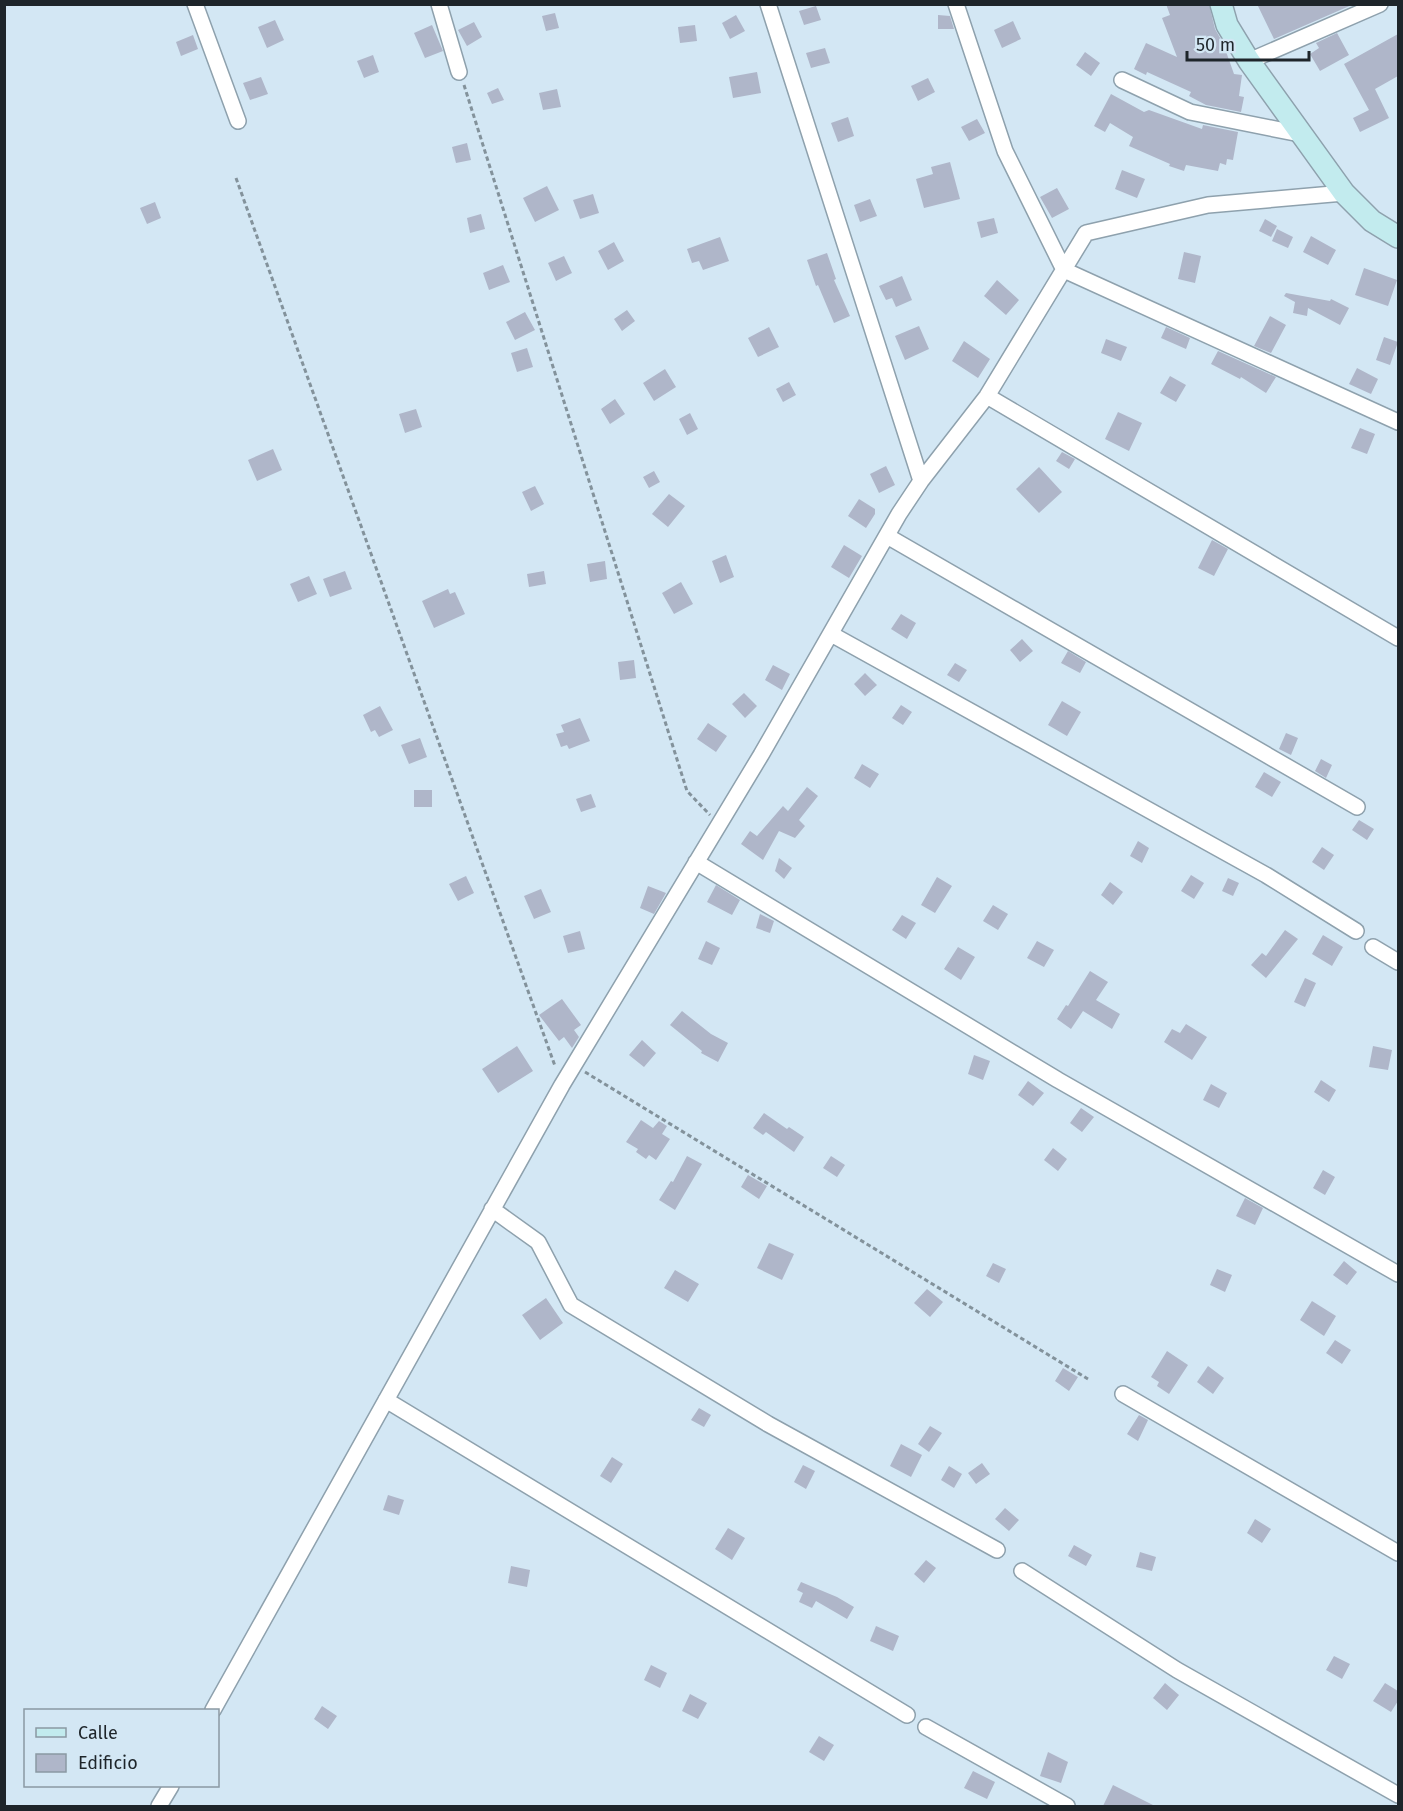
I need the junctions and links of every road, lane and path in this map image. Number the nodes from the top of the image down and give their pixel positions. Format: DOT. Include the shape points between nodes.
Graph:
graph roads {
  1 [pos="195,4"];
  2 [pos="439,4"];
  3 [pos="768,4"];
  4 [pos="956,4"];
  5 [pos="1221,4"];
  6 [pos="1380,4"];
  7 [pos="1249,61"];
  8 [pos="459,72"];
  9 [pos="1122,80"];
  10 [pos="238,121"];
  11 [pos="1300,134"];
  12 [pos="236,178"];
  13 [pos="1344,193"];
  14 [pos="1398,237"];
  15 [pos="1064,270"];
  16 [pos="987,396"];
  17 [pos="1398,422"];
  18 [pos="921,481"];
  19 [pos="887,536"];
  20 [pos="831,634"];
  21 [pos="1398,638"];
  22 [pos="1357,807"];
  23 [pos="719,825"];
  24 [pos="696,862"];
  25 [pos="1356,931"];
  26 [pos="1373,947"];
  27 [pos="1398,962"];
  28 [pos="573,1065"];
  29 [pos="561,1085"];
  30 [pos="492,1209"];
  31 [pos="1398,1274"];
  32 [pos="1088,1379"];
  33 [pos="1123,1394"];
  34 [pos="386,1400"];
  35 [pos="997,1550"];
  36 [pos="1398,1553"];
  37 [pos="1022,1571"];
  38 [pos="214,1709"];
  39 [pos="907,1714"];
  40 [pos="926,1727"];
  41 [pos="170,1787"];
  42 [pos="1398,1795"];
  43 [pos="159,1806"];
  44 [pos="1067,1806"];
  1 -- 10 [label="street"];
  2 -- 8 [label="street"];
  3 -- 18 [label="street"];
  4 -- 15 [label="street" via="1005,151"];
  5 -- 7 [label="street" via="1227,25"];
  6 -- 7 [label="street"];
  7 -- 11 [label="street"];
  8 -- 23 [label="path" via="687,791"];
  9 -- 11 [label="street" via="1190,112"];
  11 -- 13 [label="street"];
  12 -- 29 [label="path"];
  13 -- 14 [label="street" via="1372,221"];
  13 -- 15 [label="street" via="1208,205 1086,233"];
  15 -- 16 [label="street"];
  15 -- 17 [label="street"];
  16 -- 18 [label="street"];
  16 -- 21 [label="street"];
  18 -- 19 [label="street"];
  19 -- 20 [label="street"];
  19 -- 22 [label="street"];
  20 -- 23 [label="street"];
  20 -- 25 [label="street" via="1266,874"];
  23 -- 24 [label="street"];
  24 -- 28 [label="street"];
  24 -- 31 [label="street" via="1058,1080"];
  26 -- 27 [label="street"];
  28 -- 29 [label="street"];
  28 -- 32 [label="path"];
  29 -- 30 [label="street"];
  30 -- 34 [label="street"];
  30 -- 35 [label="street" via="538,1242 572,1305 768,1424"];
  33 -- 36 [label="street"];
  34 -- 38 [label="street"];
  34 -- 39 [label="street"];
  37 -- 42 [label="street" via="1177,1670"];
  40 -- 44 [label="street"];
  41 -- 43 [label="street"];
}
